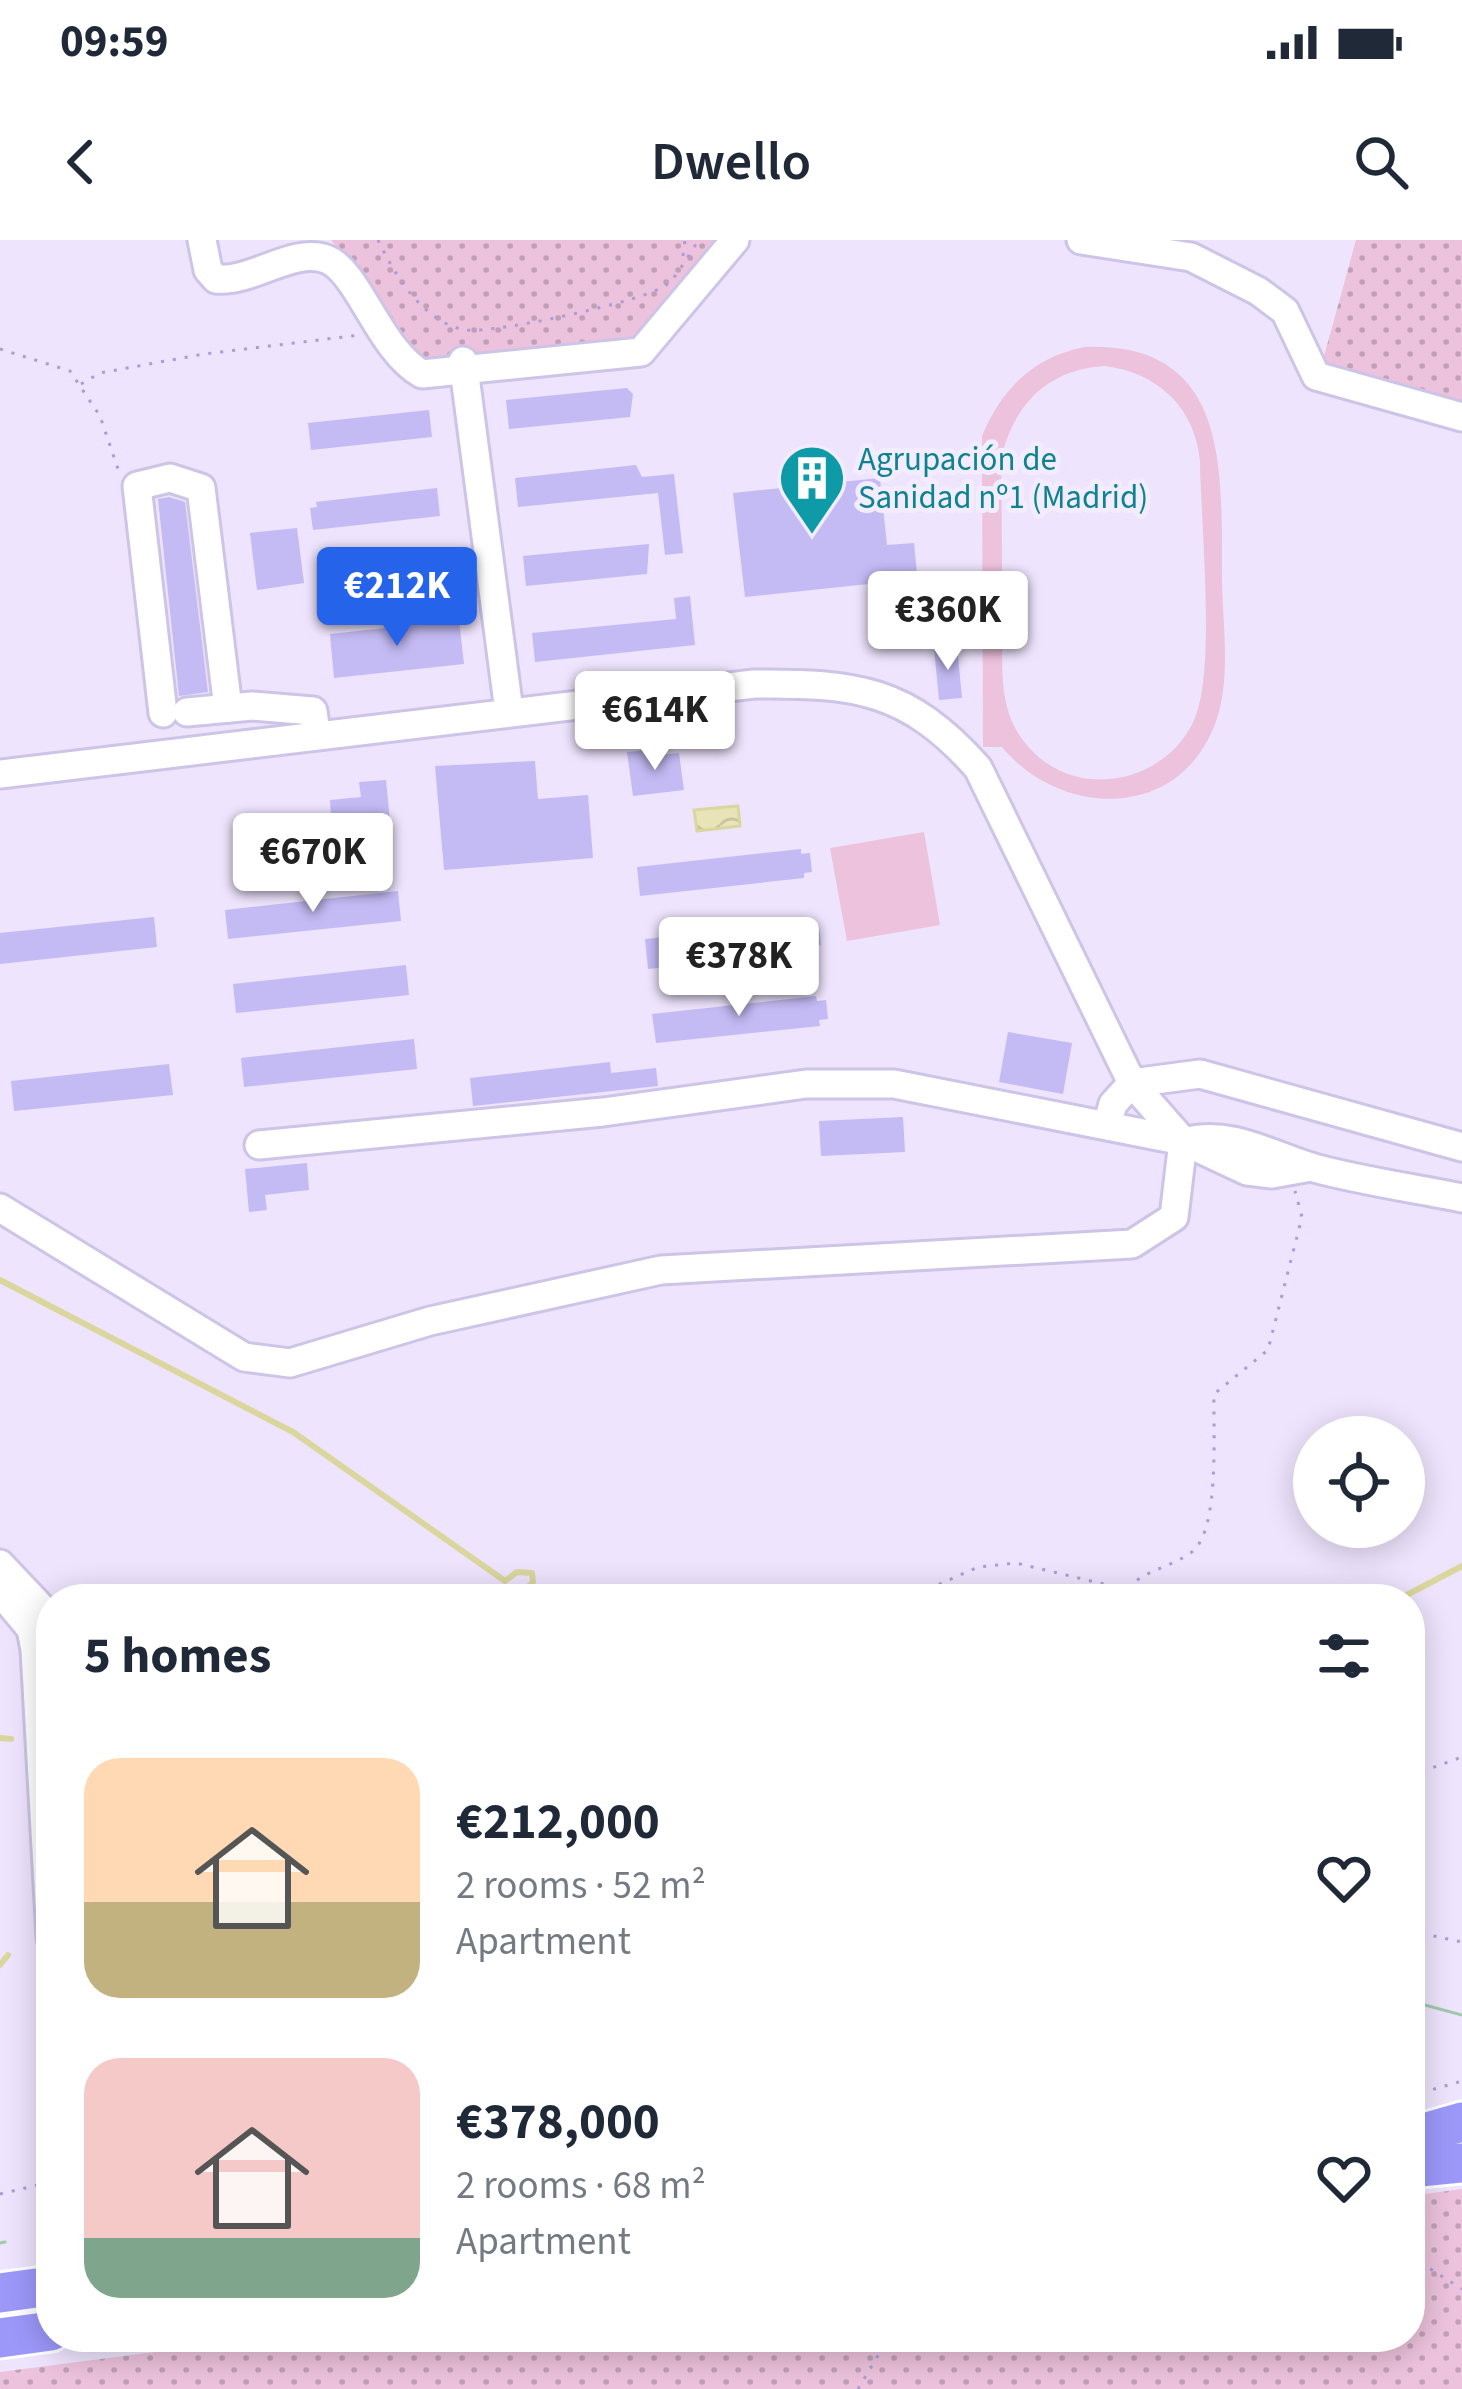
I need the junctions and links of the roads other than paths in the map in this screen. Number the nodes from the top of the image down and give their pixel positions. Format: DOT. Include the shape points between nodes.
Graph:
graph roads {
  1 [pos="202,240"];
  2 [pos="735,240"];
  3 [pos="1081,240"];
  4 [pos="463,366"];
  5 [pos="1462,417"];
  6 [pos="196,711"];
  7 [pos="509,711"];
  8 [pos="316,733"];
  9 [pos="212,745"];
  10 [pos="0,774"];
  11 [pos="1132,1083"];
  12 [pos="1107,1125"];
  13 [pos="1183,1142"];
  14 [pos="259,1144"];
  15 [pos="1462,1147"];
  16 [pos="1462,1198"];
  17 [pos="0,1208"];
  18 [pos="0,1564"];
  19 [pos="0,1592"];
  20 [pos="36,1612"];
  21 [pos="36,1617"];
  22 [pos="1462,2122"];
  23 [pos="1425,2133"];
  24 [pos="1462,2163"];
  25 [pos="1425,2167"];
  26 [pos="36,2288"];
  27 [pos="0,2293"];
  28 [pos="36,2304"];
  29 [pos="0,2308"];
  30 [pos="36,2333"];
  31 [pos="0,2338"];
  1 -- 4 [label="street" via="216,279 327,259 385,341 422,374"];
  2 -- 4 [label="street" via="641,352"];
  3 -- 5 [label="street" via="1190,257 1285,310 1316,376"];
  4 -- 7 [label="street"];
  6 -- 6 [label="street" via="201,488 170,478 137,486"];
  6 -- 8 [label="street" via="313,711"];
  6 -- 9 [label="street"];
  7 -- 8 [label="street"];
  7 -- 11 [label="street" via="754,684 832,683 897,698 947,733 978,768"];
  8 -- 9 [label="street"];
  9 -- 10 [label="street"];
  11 -- 12 [label="street"];
  11 -- 13 [label="street"];
  11 -- 15 [label="street" via="1200,1074"];
  12 -- 13 [label="street"];
  12 -- 14 [label="street" via="894,1084 806,1084"];
  13 -- 16 [label="street" via="1247,1171 1311,1167"];
  13 -- 17 [label="street" via="1174,1217 1132,1244 661,1270 430,1321 290,1364 267,1364 224,1346"];
  18 -- 20 [label="street"];
  19 -- 21 [label="street"];
  22 -- 23 [label="highway"];
  24 -- 25 [label="highway"];
  26 -- 27 [label="highway"];
  28 -- 29 [label="highway"];
  30 -- 31 [label="highway"];
}
